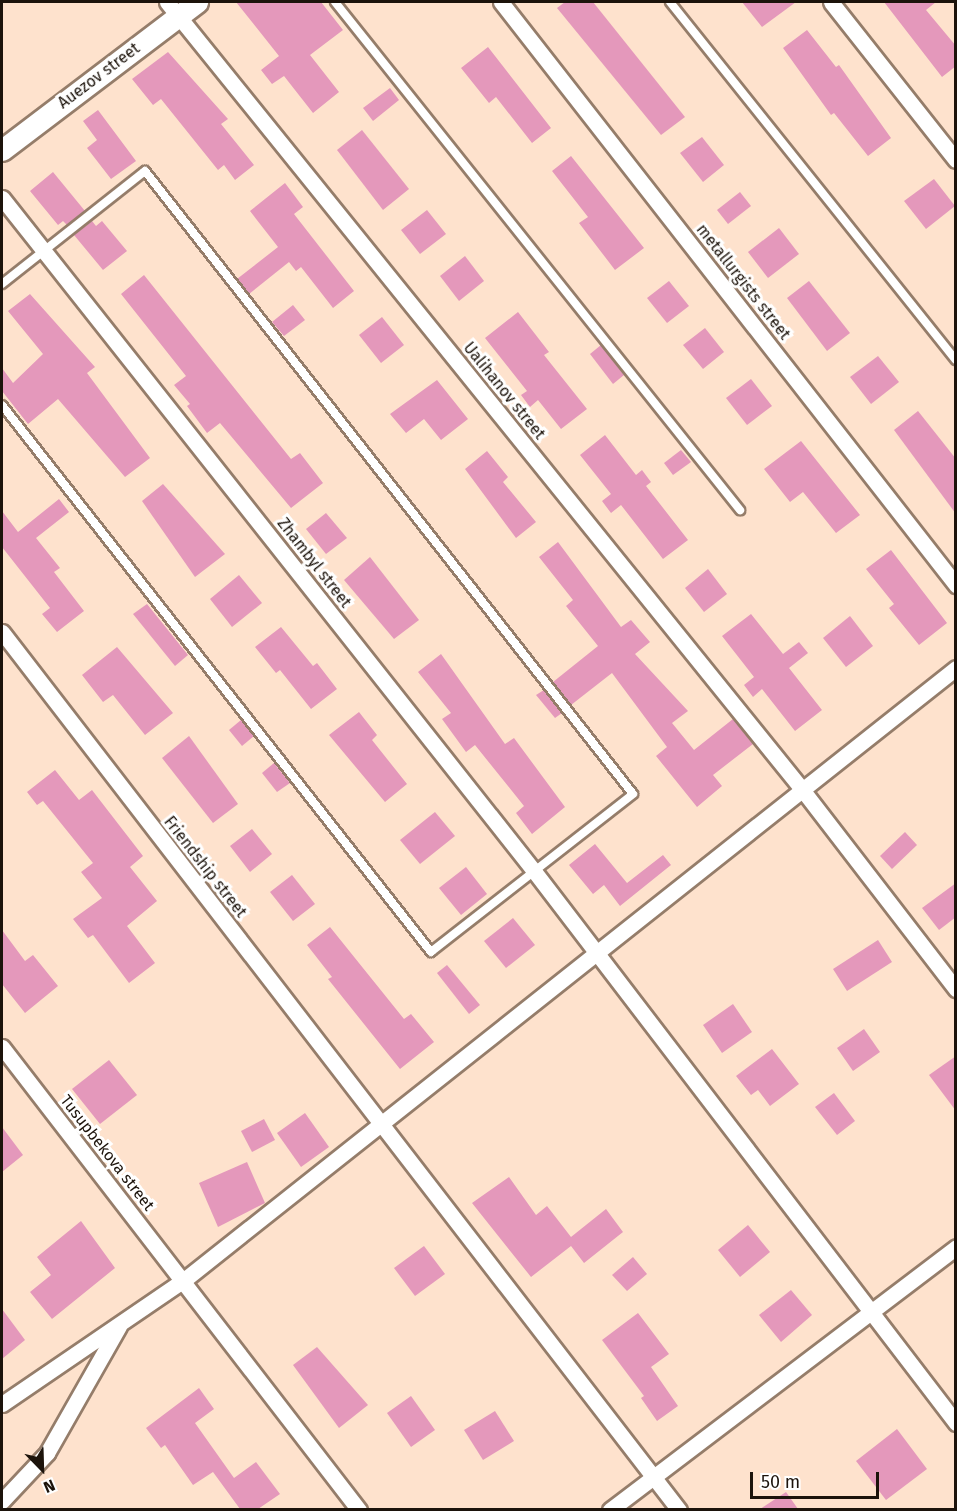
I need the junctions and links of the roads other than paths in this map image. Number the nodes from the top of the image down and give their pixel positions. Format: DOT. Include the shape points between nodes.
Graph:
graph roads {
  1 [pos="197,2"];
  2 [pos="336,2"];
  3 [pos="501,2"];
  4 [pos="670,2"];
  5 [pos="831,2"];
  6 [pos="173,8"];
  7 [pos="2,150"];
  8 [pos="956,160"];
  9 [pos="2,198"];
  10 [pos="43,251"];
  11 [pos="2,284"];
  12 [pos="956,360"];
  13 [pos="2,405"];
  14 [pos="740,510"];
  15 [pos="956,585"];
  16 [pos="2,632"];
  17 [pos="956,668"];
  18 [pos="801,788"];
  19 [pos="534,871"];
  20 [pos="596,952"];
  21 [pos="956,989"];
  22 [pos="2,1047"];
  23 [pos="381,1124"];
  24 [pos="956,1246"];
  25 [pos="184,1280"];
  26 [pos="870,1311"];
  27 [pos="121,1323"];
  28 [pos="2,1404"];
  29 [pos="956,1423"];
  30 [pos="654,1477"];
  31 [pos="2,1502"];
  32 [pos="359,1509"];
  33 [pos="610,1509"];
  34 [pos="679,1509"];
  1 -- 6 [label="main road, Auezov street"];
  2 -- 14 [label="lane"];
  3 -- 15 [label="street, metallurgists street"];
  4 -- 12 [label="lane"];
  5 -- 8 [label="street"];
  6 -- 7 [label="main road, Auezov street"];
  6 -- 18 [label="street, Ualihanov street"];
  9 -- 10 [label="street, Zhambyl street"];
  10 -- 11 [label="lane"];
  10 -- 19 [label="street, Zhambyl street"];
  10 -- 19 [label="lane" via="145,171 633,794"];
  13 -- 19 [label="lane" via="430,952"];
  16 -- 23 [label="street, Friendship street"];
  17 -- 18 [label="street"];
  18 -- 20 [label="street"];
  18 -- 21 [label="street, Ualihanov street"];
  19 -- 20 [label="street, Zhambyl street"];
  20 -- 23 [label="street"];
  20 -- 26 [label="street, Zhambyl street"];
  22 -- 25 [label="street, Tusupbekova street"];
  23 -- 25 [label="street"];
  23 -- 30 [label="street, Friendship street"];
  24 -- 26 [label="street"];
  25 -- 27 [label="street"];
  25 -- 32 [label="street, Tusupbekova street"];
  26 -- 29 [label="street, Zhambyl street"];
  26 -- 30 [label="street"];
  27 -- 28 [label="street"];
  27 -- 31 [label="street" via="47,1453"];
  30 -- 33 [label="street"];
  30 -- 34 [label="street, Friendship street"];
}
